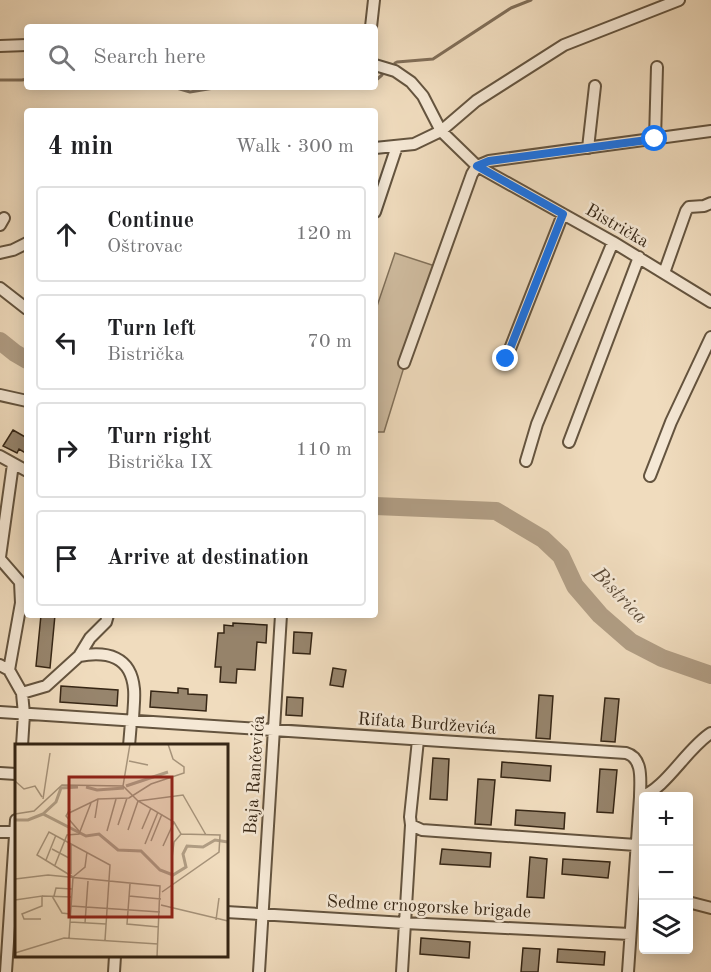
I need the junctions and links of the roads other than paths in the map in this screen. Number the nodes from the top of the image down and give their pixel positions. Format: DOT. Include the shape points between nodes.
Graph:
graph roads {
  1 [pos="374,0"];
  2 [pos="679,0"];
  3 [pos="371,24"];
  4 [pos="24,45"];
  5 [pos="0,46"];
  6 [pos="378,66"];
  7 [pos="657,67"];
  8 [pos="595,87"];
  9 [pos="441,131"];
  10 [pos="711,131"];
  11 [pos="655,139"];
  12 [pos="397,146"];
  13 [pos="378,148"];
  14 [pos="588,148"];
  15 [pos="477,166"];
  16 [pos="378,203"];
  17 [pos="711,203"];
  18 [pos="563,214"];
  19 [pos="614,242"];
  20 [pos="24,244"];
  21 [pos="0,253"];
  22 [pos="639,257"];
  23 [pos="664,273"];
  24 [pos="0,288"];
  25 [pos="711,302"];
  26 [pos="24,307"];
  27 [pos="711,337"];
  28 [pos="506,359"];
  29 [pos="404,363"];
  30 [pos="0,395"];
  31 [pos="24,400"];
  32 [pos="569,442"];
  33 [pos="0,456"];
  34 [pos="526,460"];
  35 [pos="13,464"];
  36 [pos="24,470"];
  37 [pos="650,476"];
  38 [pos="0,558"];
  39 [pos="107,618"];
  40 [pos="281,618"];
  41 [pos="79,656"];
  42 [pos="4,667"];
  43 [pos="22,693"];
  44 [pos="0,712"];
  45 [pos="24,714"];
  46 [pos="132,722"];
  47 [pos="275,731"];
  48 [pos="711,733"];
  49 [pos="418,740"];
  50 [pos="22,744"];
  51 [pos="129,744"];
  52 [pos="0,773"];
  53 [pos="15,774"];
  54 [pos="640,792"];
  55 [pos="651,792"];
  56 [pos="639,809"];
  57 [pos="411,825"];
  58 [pos="0,832"];
  59 [pos="15,838"];
  60 [pos="636,845"];
  61 [pos="15,866"];
  62 [pos="638,889"];
  63 [pos="14,895"];
  64 [pos="693,903"];
  65 [pos="711,908"];
  66 [pos="228,912"];
  67 [pos="263,914"];
  68 [pos="405,923"];
  69 [pos="630,934"];
  70 [pos="3,950"];
  71 [pos="115,957"];
  72 [pos="6,972"];
  73 [pos="114,972"];
  74 [pos="259,972"];
  75 [pos="402,972"];
  76 [pos="628,972"];
  1 -- 3 [label="street"];
  2 -- 9 [label="street" via="564,45 476,101"];
  4 -- 5 [label="street"];
  6 -- 9 [label="street, Bistrička" via="411,82"];
  7 -- 11 [label="street"];
  8 -- 14 [label="street"];
  9 -- 12 [label="street" via="414,144"];
  9 -- 15 [label="street, Bistrička"];
  10 -- 11 [label="street"];
  11 -- 14 [label="street"];
  12 -- 13 [label="street"];
  12 -- 16 [label="street"];
  14 -- 15 [label="street" via="489,161"];
  15 -- 18 [label="street, Bistrička"];
  15 -- 29 [label="street"];
  17 -- 23 [label="street" via="686,211"];
  18 -- 19 [label="street, Bistrička"];
  18 -- 28 [label="street"];
  19 -- 22 [label="street, Bistrička"];
  19 -- 34 [label="street" via="537,424"];
  20 -- 21 [label="street"];
  22 -- 23 [label="street, Bistrička"];
  22 -- 32 [label="street"];
  23 -- 25 [label="street, Bistrička"];
  24 -- 26 [label="street"];
  27 -- 37 [label="street"];
  30 -- 31 [label="street"];
  33 -- 35 [label="street"];
  35 -- 36 [label="street"];
  35 -- 38 [label="street"];
  38 -- 42 [label="street" via="20,582 21,603"];
  39 -- 41 [label="street"];
  40 -- 47 [label="street, Baja Rančevića"];
  41 -- 43 [label="street" via="46,686"];
  41 -- 46 [label="street" via="104,654 124,664 134,689"];
  42 -- 43 [label="street"];
  43 -- 45 [label="street"];
  44 -- 45 [label="street, Rifata Burdževića"];
  45 -- 46 [label="street, Rifata Burdževića"];
  45 -- 50 [label="street"];
  46 -- 47 [label="street, Rifata Burdževića"];
  46 -- 51 [label="street"];
  47 -- 49 [label="street, Rifata Burdževića"];
  47 -- 67 [label="street, Baja Rančevića"];
  48 -- 55 [label="street"];
  49 -- 54 [label="street, Rifata Burdževića" via="627,753 635,757 639,768"];
  49 -- 57 [label="street"];
  52 -- 53 [label="street"];
  56 -- 60 [label="street, Rifata Burdževića"];
  57 -- 60 [label="street" via="422,830"];
  57 -- 68 [label="street"];
  58 -- 59 [label="street"];
  60 -- 62 [label="street, Rifata Burdževića"];
  61 -- 63 [label="street"];
  62 -- 69 [label="street, Rifata Burdževića"];
  63 -- 70 [label="street"];
  64 -- 65 [label="street"];
  66 -- 67 [label="street, Sedme crnogorske brigade"];
  67 -- 68 [label="street, Sedme crnogorske brigade"];
  67 -- 74 [label="street, Baja Rančevića"];
  68 -- 69 [label="street, Sedme crnogorske brigade"];
  68 -- 75 [label="street"];
  69 -- 76 [label="street, Rifata Burdževića"];
  70 -- 72 [label="street"];
  71 -- 73 [label="street"];
}
